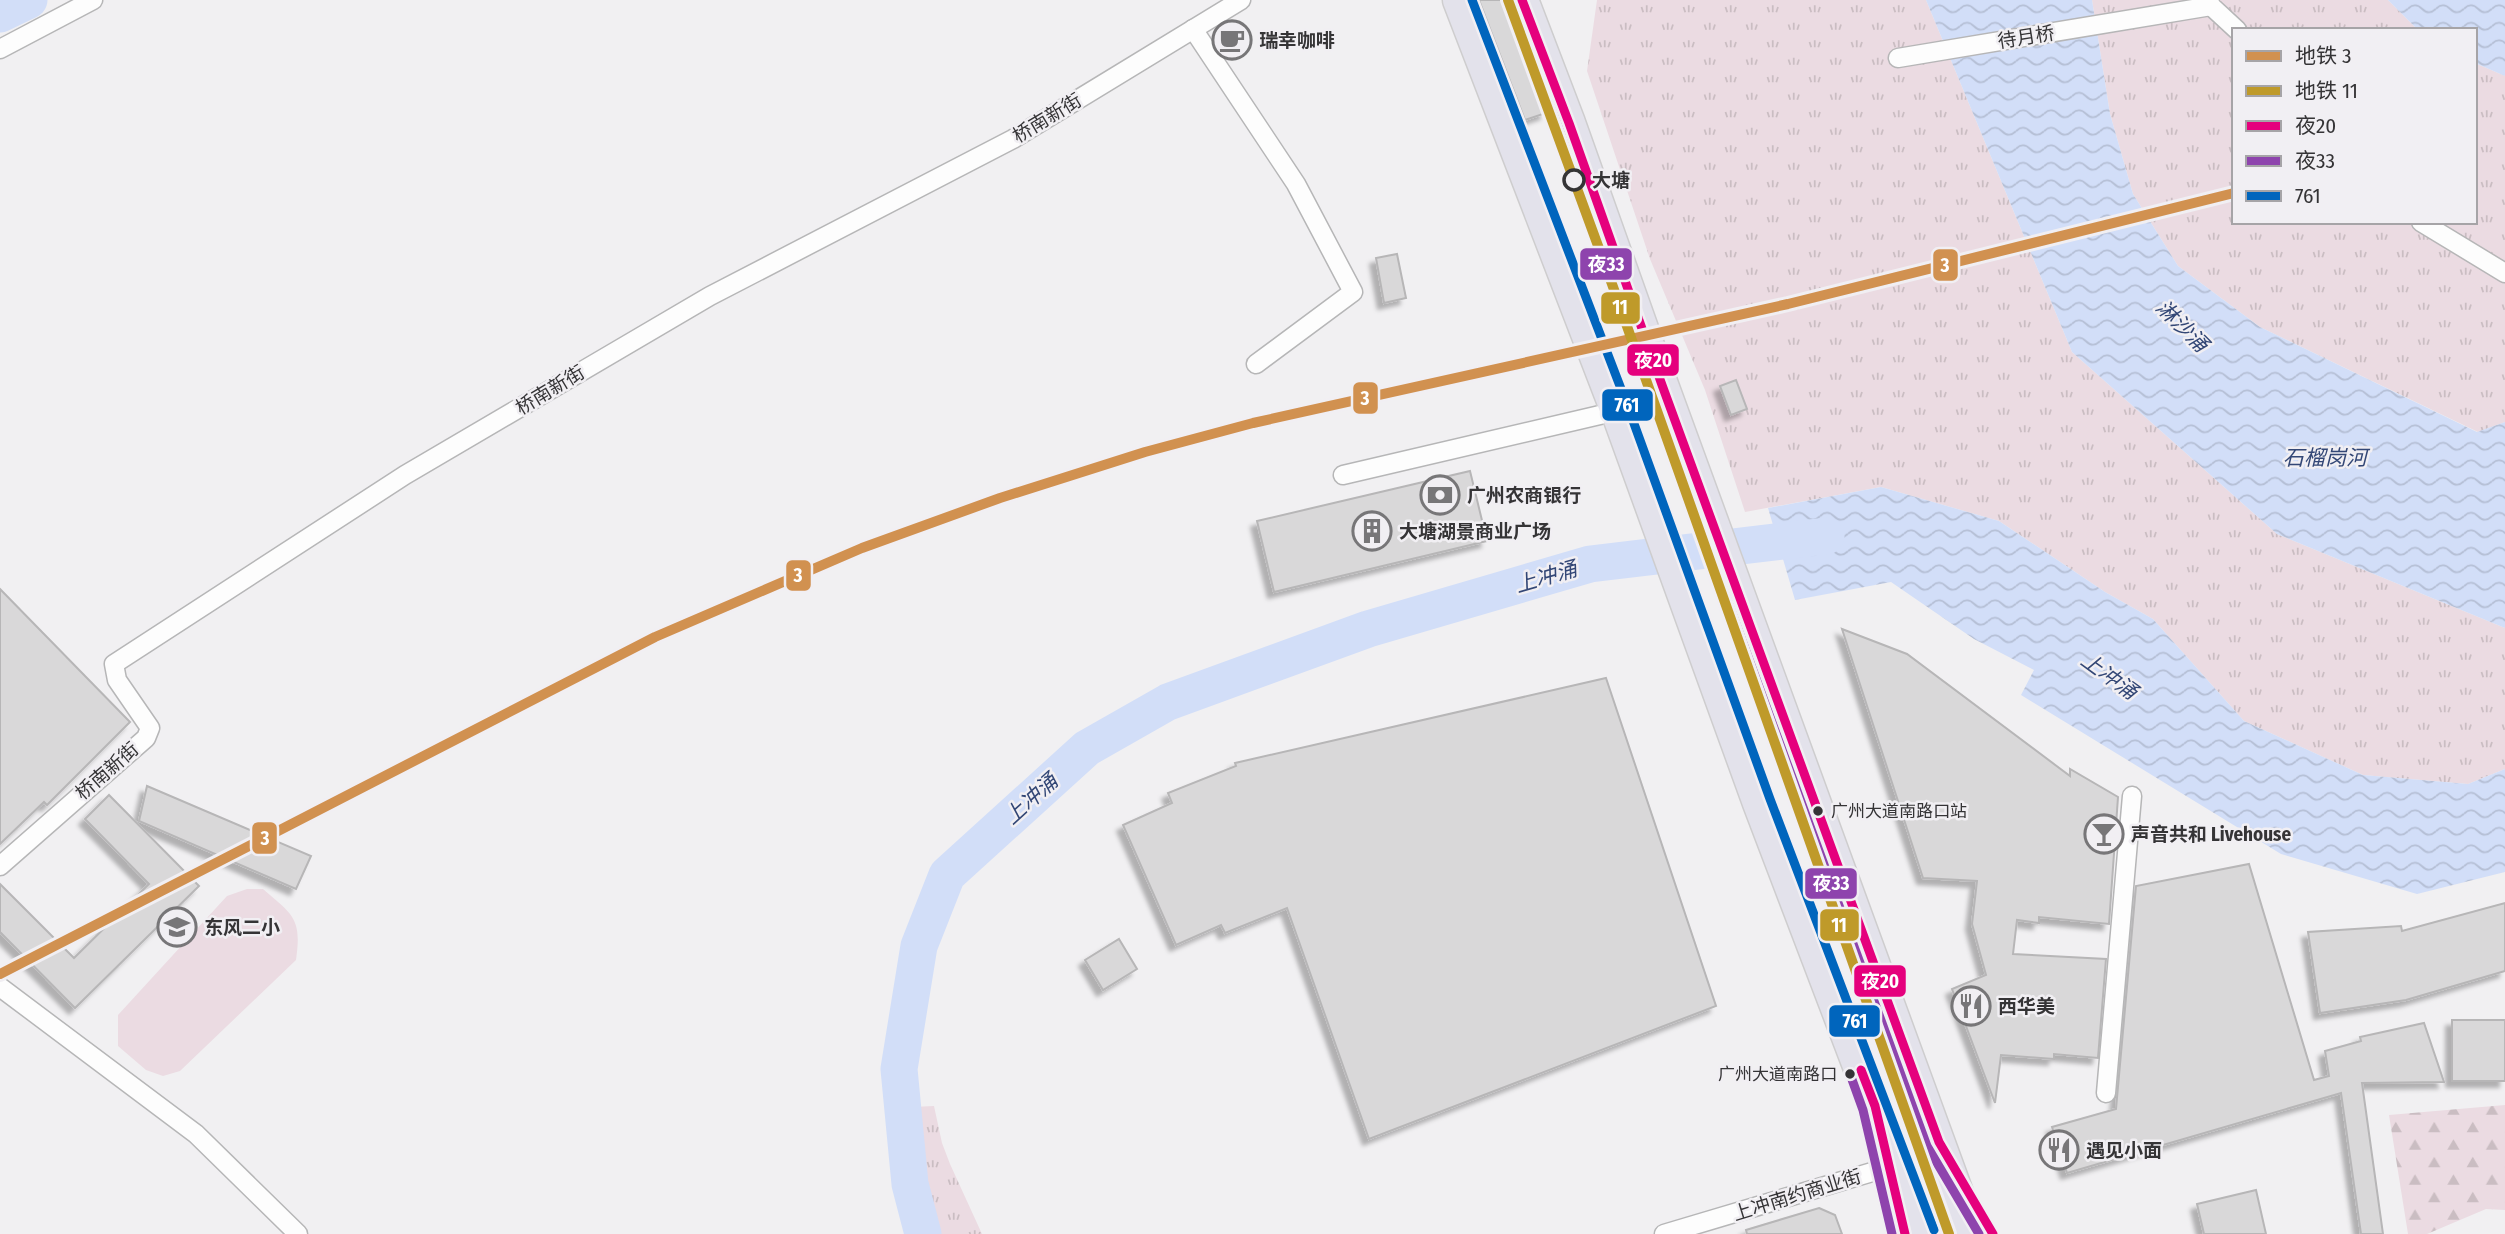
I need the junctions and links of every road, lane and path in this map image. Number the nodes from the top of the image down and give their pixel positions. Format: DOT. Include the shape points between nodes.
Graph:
graph roads {
  1 [pos="93,0"];
  2 [pos="1241,0"];
  3 [pos="1459,0"];
  4 [pos="1522,0"];
  5 [pos="2210,3"];
  6 [pos="2235,28"];
  7 [pos="1193,29"];
  8 [pos="0,49"];
  9 [pos="1898,58"];
  10 [pos="2424,224"];
  11 [pos="2505,272"];
  12 [pos="1256,364"];
  13 [pos="1617,411"];
  14 [pos="1343,475"];
  15 [pos="2132,796"];
  16 [pos="0,866"];
  17 [pos="0,987"];
  18 [pos="2106,1093"];
  19 [pos="1875,1106"];
  20 [pos="1939,1142"];
  21 [pos="1889,1167"];
  22 [pos="298,1234"];
  23 [pos="1664,1234"];
  24 [pos="1905,1234"];
  25 [pos="1923,1234"];
  26 [pos="1972,1234"];
  27 [pos="1984,1234"];
  28 [pos="1993,1234"];
  1 -- 8 [label="street"];
  2 -- 7 [label="street, 桥南新街"];
  3 -- 13 [label="highway"];
  4 -- 20 [label="highway"];
  5 -- 6 [label="street"];
  5 -- 9 [label="street, 待月桥"];
  7 -- 12 [label="street" via="1296,184 1353,292"];
  7 -- 16 [label="street, 桥南新街" via="1013,139 621,347 405,475 114,664 117,680 150,729 146,738"];
  10 -- 11 [label="street"];
  13 -- 14 [label="street"];
  13 -- 19 [label="highway"];
  15 -- 18 [label="street"];
  17 -- 22 [label="street" via="196,1134"];
  19 -- 21 [label="highway"];
  19 -- 25 [label="highway"];
  20 -- 26 [label="highway"];
  20 -- 27 [label="highway"];
  20 -- 28 [label="highway"];
  21 -- 23 [label="street, 上冲南约商业街"];
  21 -- 24 [label="highway"];
}
